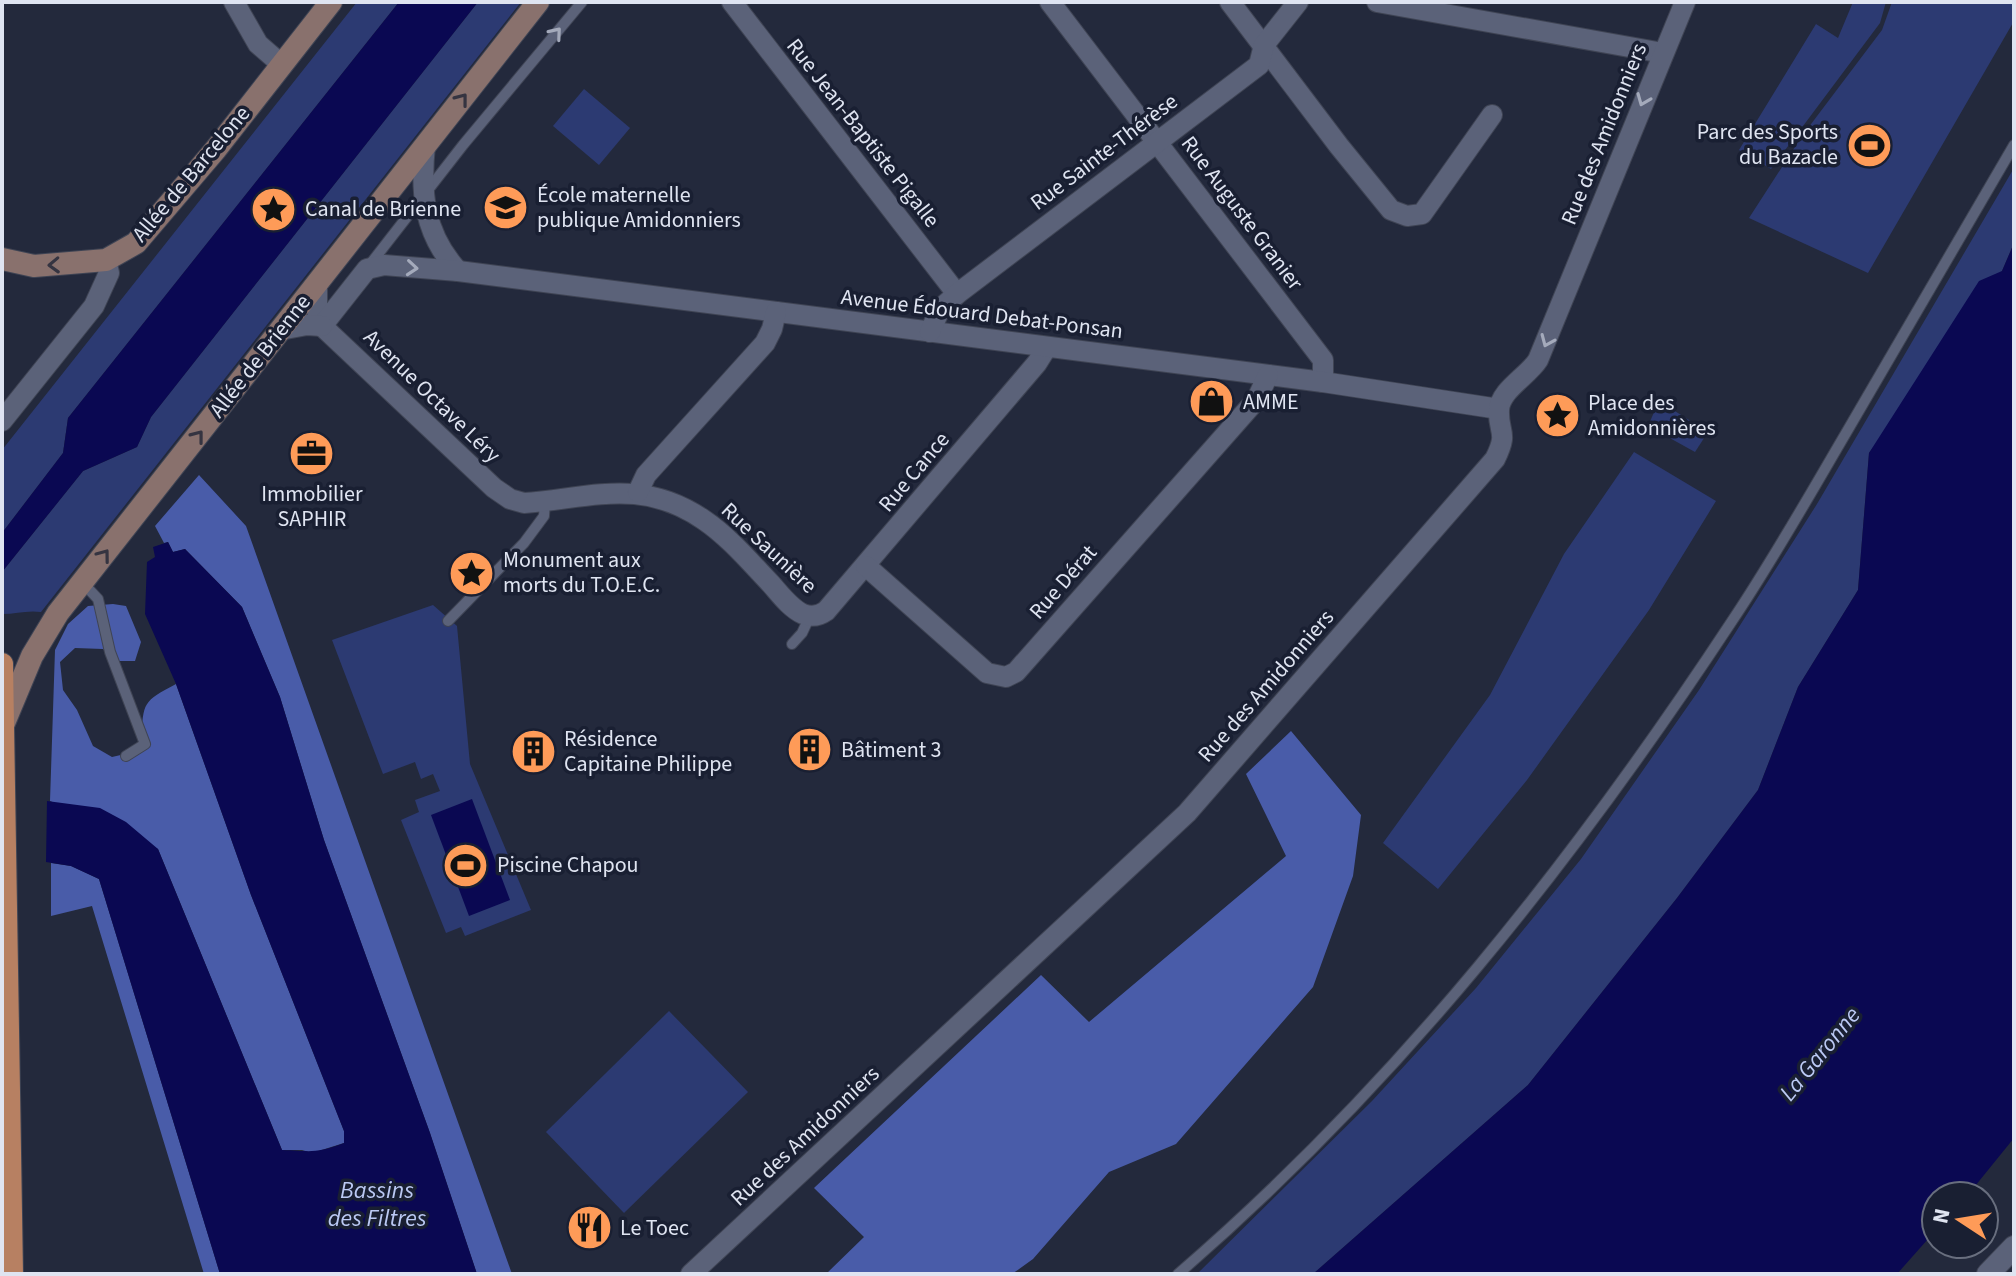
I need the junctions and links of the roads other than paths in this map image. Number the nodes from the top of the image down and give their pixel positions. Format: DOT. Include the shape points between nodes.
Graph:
graph roads {
  1 [pos="234,2"];
  2 [pos="331,2"];
  3 [pos="538,2"];
  4 [pos="582,2"];
  5 [pos="732,2"];
  6 [pos="1050,2"];
  7 [pos="1230,2"];
  8 [pos="1298,2"];
  9 [pos="1377,2"];
  10 [pos="1685,2"];
  11 [pos="1264,45"];
  12 [pos="1663,53"];
  13 [pos="281,64"];
  14 [pos="1492,115"];
  15 [pos="1157,141"];
  16 [pos="425,145"];
  17 [pos="2014,145"];
  18 [pos="422,198"];
  19 [pos="2,259"];
  20 [pos="106,260"];
  21 [pos="367,269"];
  22 [pos="458,271"];
  23 [pos="317,284"];
  24 [pos="957,294"];
  25 [pos="776,312"];
  26 [pos="322,326"];
  27 [pos="280,330"];
  28 [pos="930,332"];
  29 [pos="1047,347"];
  30 [pos="1268,375"];
  31 [pos="1323,382"];
  32 [pos="1499,409"];
  33 [pos="2,421"];
  34 [pos="638,492"];
  35 [pos="510,499"];
  36 [pos="545,501"];
  37 [pos="866,566"];
  38 [pos="83,583"];
  39 [pos="810,616"];
  40 [pos="448,621"];
  41 [pos="792,644"];
  42 [pos="2,664"];
  43 [pos="4,723"];
  44 [pos="126,756"];
  45 [pos="2014,1247"];
  46 [pos="12,1274"];
  47 [pos="691,1274"];
  48 [pos="1178,1274"];
  49 [pos="1988,1274"];
  1 -- 13 [label="street" via="258,44"];
  2 -- 13 [label="main road, Allée de Barcelone"];
  16 -- 3 [label="main road, Allée de Brienne, one-way"];
  18 -- 4 [label="lane, Allée de Brienne, one-way"];
  5 -- 24 [label="street, Rue Jean-Baptiste Pigalle"];
  6 -- 15 [label="street, Rue Auguste Granier"];
  7 -- 11 [label="street"];
  8 -- 11 [label="street, Rue Sainte-Thérèse"];
  9 -- 12 [label="street"];
  10 -- 12 [label="street, Rue des Amidonniers"];
  11 -- 14 [label="street" via="1363,178 1391,210 1407,216 1422,214"];
  11 -- 15 [label="street, Rue Sainte-Thérèse" via="1259,65"];
  12 -- 32 [label="street, Rue des Amidonniers, one-way" via="1538,360 1505,395"];
  13 -- 20 [label="main road, Allée de Barcelone" via="136,243"];
  15 -- 24 [label="street, Rue Sainte-Thérèse"];
  15 -- 31 [label="street, Rue Auguste Granier" via="1323,360"];
  16 -- 18 [label="street"];
  16 -- 23 [label="main road, Allée de Brienne"];
  17 -- 48 [label="lane" via="1734,619 1624,781 1441,1012 1316,1144"];
  18 -- 21 [label="lane, Allée de Brienne"];
  18 -- 22 [label="street" via="444,256"];
  20 -- 19 [label="main road, one-way" via="34,266"];
  20 -- 33 [label="street" via="109,273 94,306"];
  21 -- 22 [label="street, Avenue Édouard Debat-Ponsan, one-way" via="384,265"];
  21 -- 26 [label="street, Allée de Brienne"];
  22 -- 25 [label="street, Avenue Édouard Debat-Ponsan"];
  23 -- 26 [label="street"];
  23 -- 27 [label="main road, Allée de Brienne"];
  24 -- 28 [label="street, Rue Sainte-Thérèse" via="940,309"];
  25 -- 28 [label="street, Avenue Édouard Debat-Ponsan"];
  25 -- 34 [label="street" via="765,343 646,475"];
  26 -- 27 [label="street"];
  26 -- 35 [label="street, Avenue Octave Léry"];
  38 -- 27 [label="main road, Allée de Brienne, one-way"];
  28 -- 29 [label="street, Avenue Édouard Debat-Ponsan"];
  29 -- 30 [label="street, Avenue Édouard Debat-Ponsan"];
  29 -- 37 [label="street, Rue Cance"];
  30 -- 31 [label="street, Avenue Édouard Debat-Ponsan"];
  30 -- 37 [label="street, Rue Dérat" via="1257,399 1016,672 1006,677 987,673"];
  31 -- 32 [label="street, Avenue Édouard Debat-Ponsan"];
  32 -- 47 [label="street, Rue des Amidonniers" via="1504,437 1495,459 1195,805"];
  34 -- 36 [label="street, Rue Saunière"];
  34 -- 39 [label="street, Rue Saunière" via="703,520 794,608"];
  35 -- 36 [label="street, Rue Saunière"];
  36 -- 40 [label="lane" via="544,516 524,543"];
  37 -- 39 [label="street, Rue Cance" via="826,611"];
  38 -- 43 [label="main road, Allée de Brienne" via="44,633"];
  38 -- 44 [label="lane" via="98,599 110,652 145,744"];
  39 -- 41 [label="lane"];
  42 -- 43 [label="main road"];
  43 -- 46 [label="main road"];
  45 -- 49 [label="street"];
}
